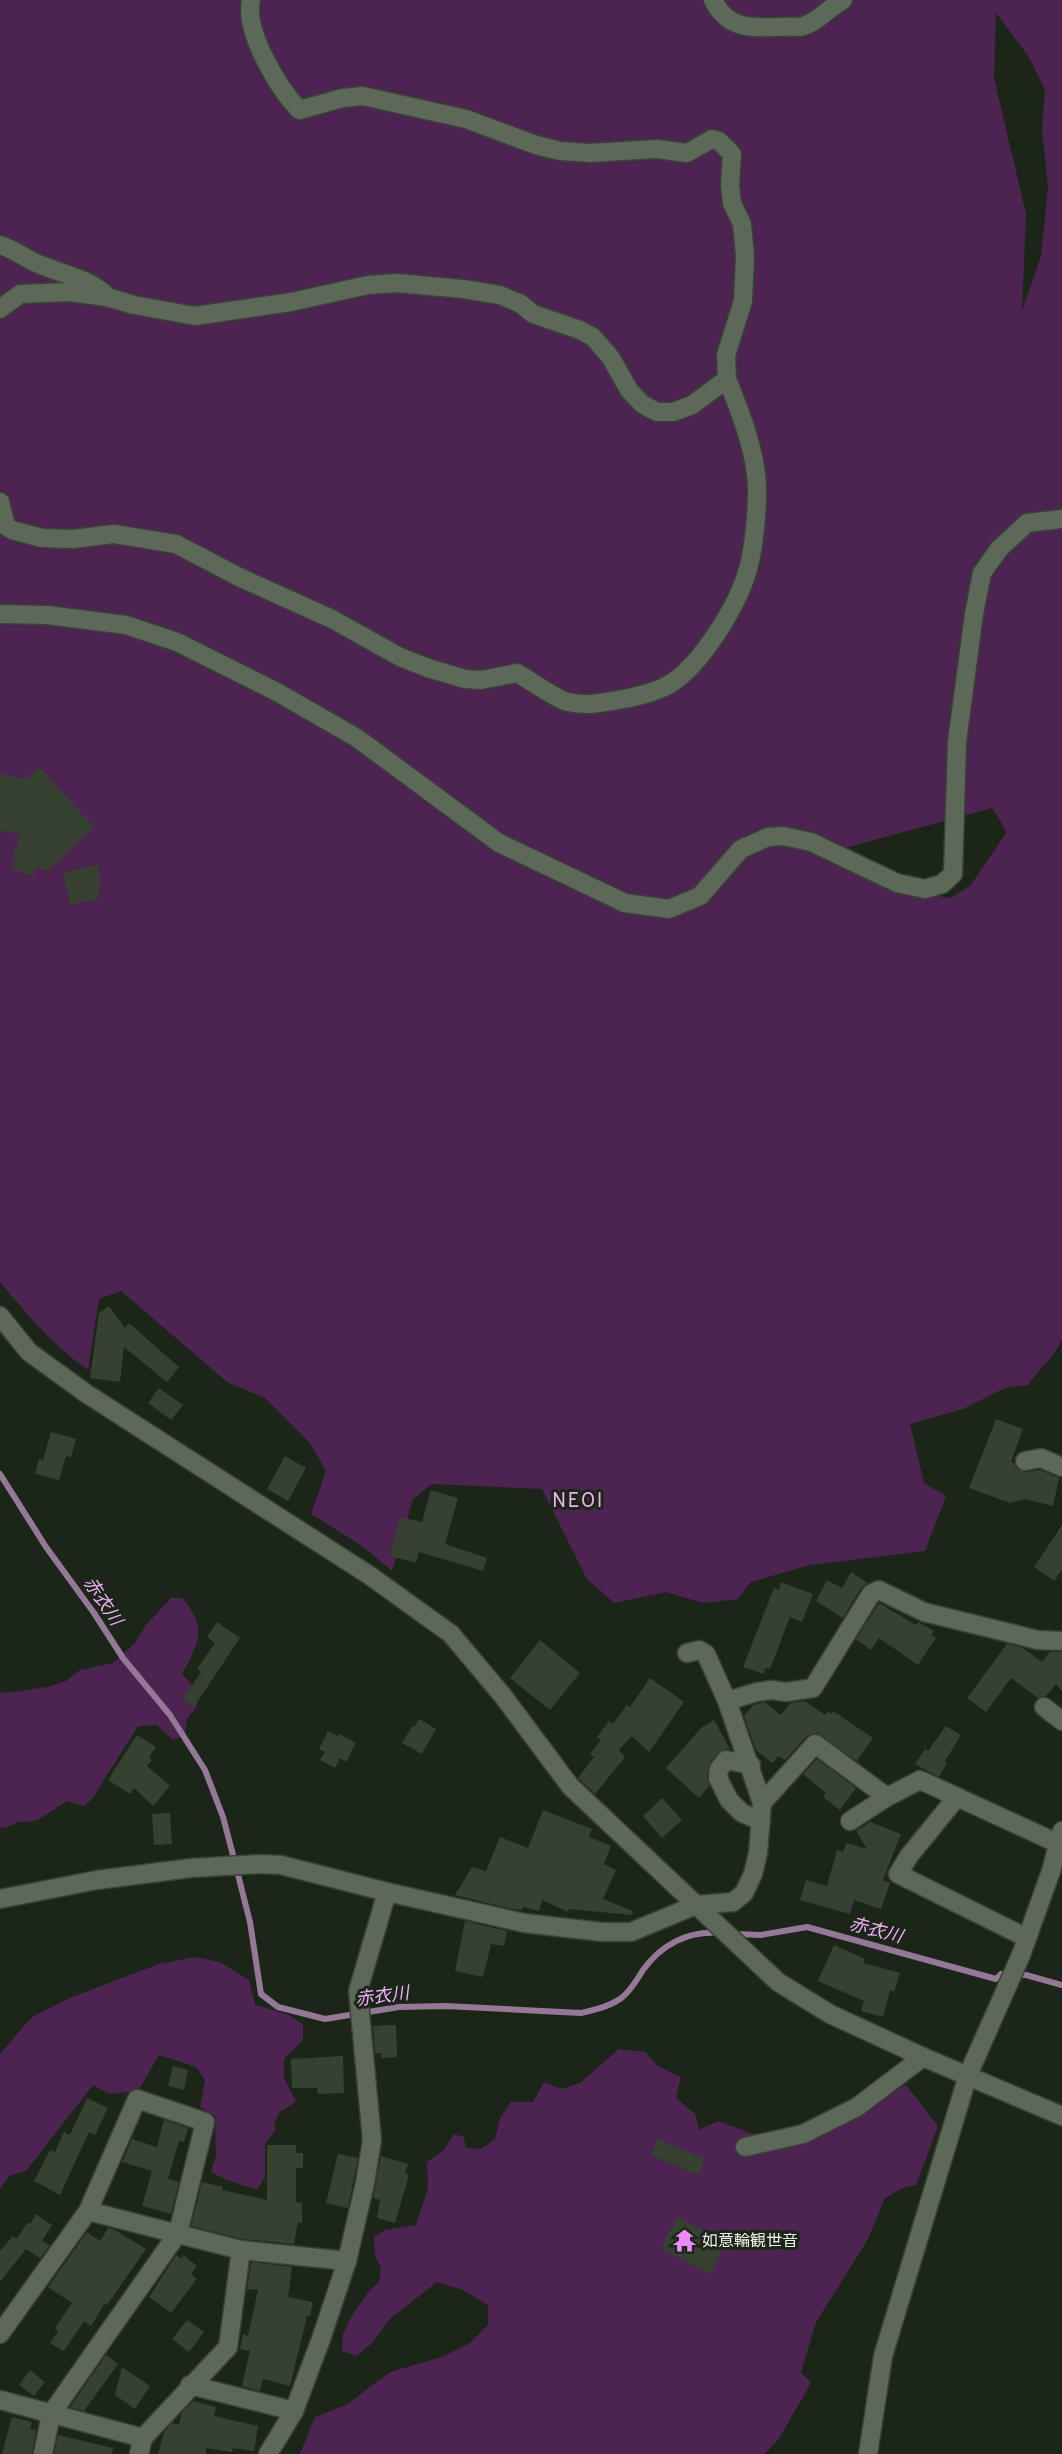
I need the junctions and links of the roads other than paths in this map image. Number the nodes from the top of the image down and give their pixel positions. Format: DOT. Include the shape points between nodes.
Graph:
graph roads {
  1 [pos="250,0"];
  2 [pos="713,0"];
  3 [pos="843,0"];
  4 [pos="0,245"];
  5 [pos="108,297"];
  6 [pos="0,309"];
  7 [pos="727,379"];
  8 [pos="0,502"];
  9 [pos="1062,519"];
  10 [pos="0,614"];
  11 [pos="0,1316"];
  12 [pos="1025,1461"];
  13 [pos="1062,1467"];
  14 [pos="1062,1641"];
  15 [pos="687,1653"];
  16 [pos="727,1701"];
  17 [pos="1044,1707"];
  18 [pos="1062,1721"];
  19 [pos="751,1765"];
  20 [pos="887,1797"];
  21 [pos="957,1797"];
  22 [pos="762,1812"];
  23 [pos="850,1821"];
  24 [pos="1060,1837"];
  25 [pos="387,1892"];
  26 [pos="0,1899"];
  27 [pos="696,1905"];
  28 [pos="1027,1938"];
  29 [pos="923,2057"];
  30 [pos="968,2075"];
  31 [pos="1062,2116"];
  32 [pos="745,2146"];
  33 [pos="87,2211"];
  34 [pos="178,2233"];
  35 [pos="241,2250"];
  36 [pos="347,2261"];
  37 [pos="0,2334"];
  38 [pos="190,2385"];
  39 [pos="0,2400"];
  40 [pos="294,2411"];
  41 [pos="51,2414"];
  42 [pos="141,2446"];
  43 [pos="43,2454"];
  44 [pos="267,2454"];
  45 [pos="868,2454"];
  1 -- 7 [label="street" via="248,12 257,46 299,110 363,96 466,119 560,151 657,149 687,153 712,139 719,141 732,154 732,203 742,224 745,256 742,301 726,355"];
  2 -- 3 [label="street" via="736,25 799,27 809,26"];
  4 -- 5 [label="street" via="33,262 80,277"];
  5 -- 6 [label="street" via="70,292 20,294"];
  5 -- 7 [label="street" via="195,316 291,302 368,285 397,283 463,289 500,295 533,314 592,337 611,358 629,390 657,412 673,412 692,405"];
  7 -- 8 [label="street" via="741,414 757,492 747,570 732,605 695,662 670,684 614,701 590,705 566,702 517,673 481,680 428,668 176,544 114,534 42,538 12,531 6,526"];
  9 -- 10 [label="street" via="1027,523 999,549 982,573 957,742 953,874 942,884 925,889 897,883 811,842 783,836 768,837 741,849 700,896 669,909 625,903 499,843 357,738 177,642 126,625 47,615"];
  11 -- 27 [label="street" via="29,1352 87,1394 369,1575 451,1634 570,1786"];
  12 -- 13 [label="street" via="1041,1458"];
  14 -- 16 [label="street" via="1038,1640 924,1612 879,1590 871,1594 813,1688 757,1692"];
  15 -- 16 [label="street" via="699,1650 706,1654"];
  16 -- 19 [label="street"];
  17 -- 18 [label="street"];
  19 -- 22 [label="street"];
  19 -- 22 [label="street" via="726,1760 718,1778 729,1800 742,1813"];
  20 -- 21 [label="street" via="920,1780"];
  20 -- 22 [label="street" via="815,1744"];
  20 -- 23 [label="street"];
  21 -- 24 [label="street"];
  21 -- 28 [label="street" via="898,1875"];
  22 -- 27 [label="street" via="758,1853 744,1893 733,1902"];
  24 -- 28 [label="street"];
  25 -- 26 [label="street" via="281,1865 260,1864 120,1877"];
  25 -- 27 [label="street" via="524,1923 602,1932 643,1929"];
  25 -- 36 [label="street" via="358,1991 372,2140"];
  27 -- 29 [label="street" via="778,1982 830,2014"];
  28 -- 30 [label="street"];
  29 -- 30 [label="street"];
  29 -- 32 [label="street" via="857,2107 803,2134"];
  30 -- 31 [label="street"];
  30 -- 45 [label="street" via="883,2356"];
  33 -- 34 [label="street"];
  33 -- 34 [label="street" via="137,2099 206,2122"];
  33 -- 37 [label="street"];
  34 -- 35 [label="street"];
  34 -- 41 [label="street"];
  35 -- 36 [label="street"];
  35 -- 38 [label="street" via="228,2347"];
  36 -- 40 [label="street"];
  38 -- 40 [label="street"];
  38 -- 42 [label="street"];
  39 -- 41 [label="street"];
  40 -- 44 [label="street"];
  41 -- 42 [label="street"];
  41 -- 43 [label="street"];
}
